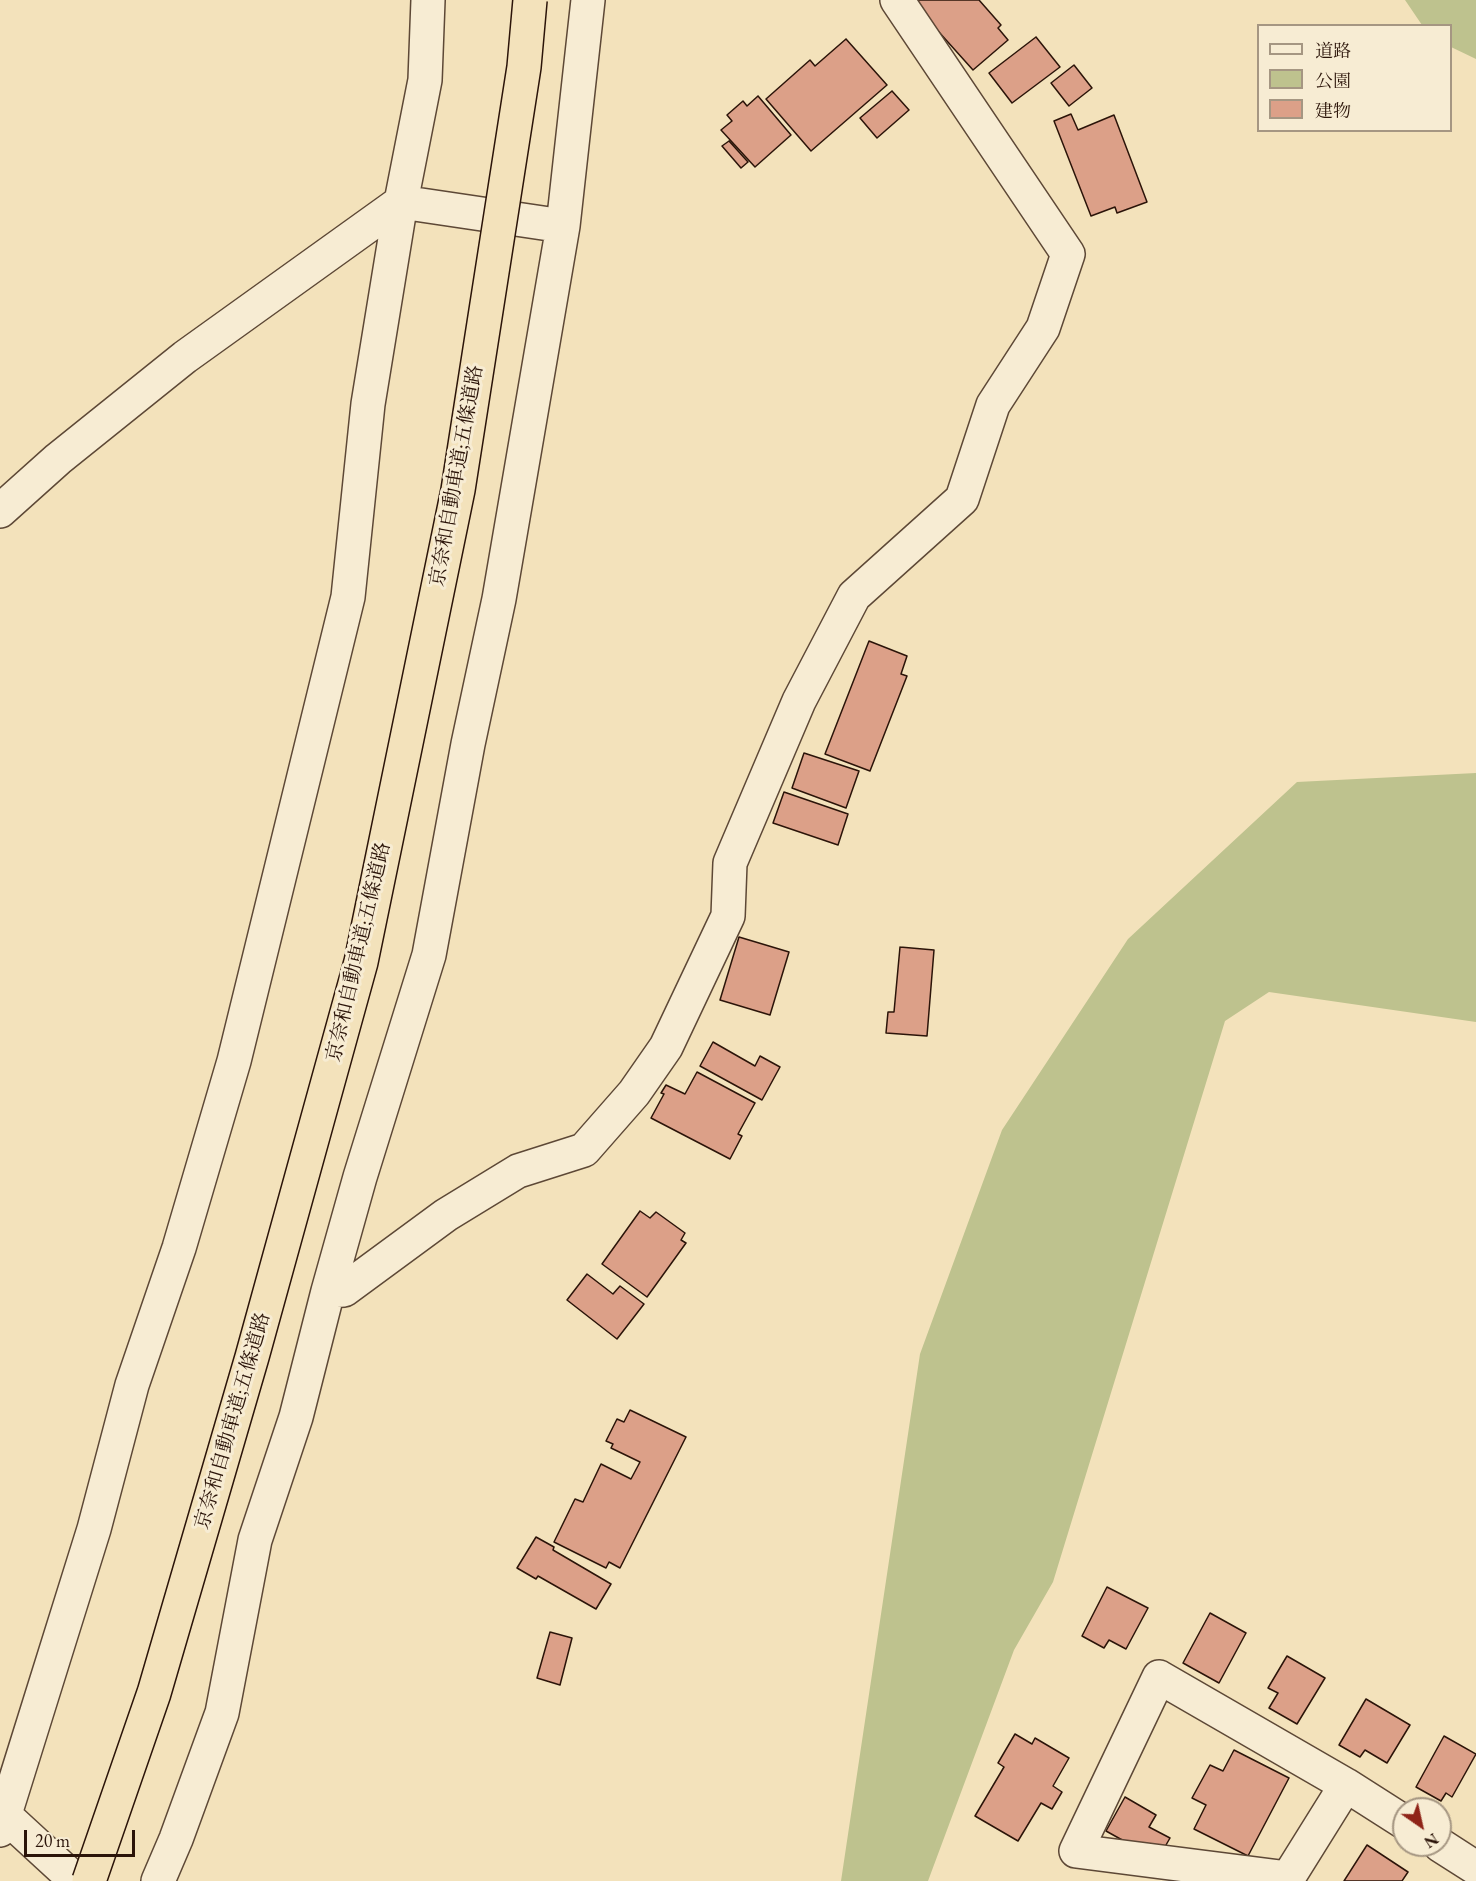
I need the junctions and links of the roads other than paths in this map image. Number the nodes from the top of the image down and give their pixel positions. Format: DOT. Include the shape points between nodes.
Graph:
graph roads {
  1 [pos="428,0"];
  2 [pos="530,0"];
  3 [pos="588,0"];
  4 [pos="897,0"];
  5 [pos="401,202"];
  6 [pos="563,226"];
  7 [pos="0,511"];
  8 [pos="328,1291"];
  9 [pos="1346,1785"];
  10 [pos="1392,1814"];
  11 [pos="2,1819"];
  12 [pos="1452,1853"];
  13 [pos="1476,1868"];
  14 [pos="76,1881"];
  15 [pos="89,1881"];
  16 [pos="158,1881"];
  1 -- 5 [label="street" via="425,80"];
  2 -- 15 [label="highway, 京奈和自動車道;五條道路, bridge" via="524,67 458,490 361,962 154,1693"];
  3 -- 6 [label="street"];
  4 -- 8 [label="street" via="1068,254 1043,328 993,405 962,499 854,596 798,700 730,863 728,916 666,1047 634,1094 584,1150 518,1172 446,1215 344,1290"];
  5 -- 6 [label="street"];
  5 -- 7 [label="street" via="185,357"];
  5 -- 11 [label="street" via="368,404 348,597 294,819 234,1061 179,1248 132,1385 94,1529"];
  6 -- 8 [label="street" via="501,587 429,955"];
  8 -- 16 [label="street" via="296,1416 255,1540 222,1713"];
  9 -- 9 [label="street" via="1288,1878 1076,1851 1159,1677"];
  9 -- 10 [label="street"];
  11 -- 14 [label="street"];
  12 -- 13 [label="street"];
}
